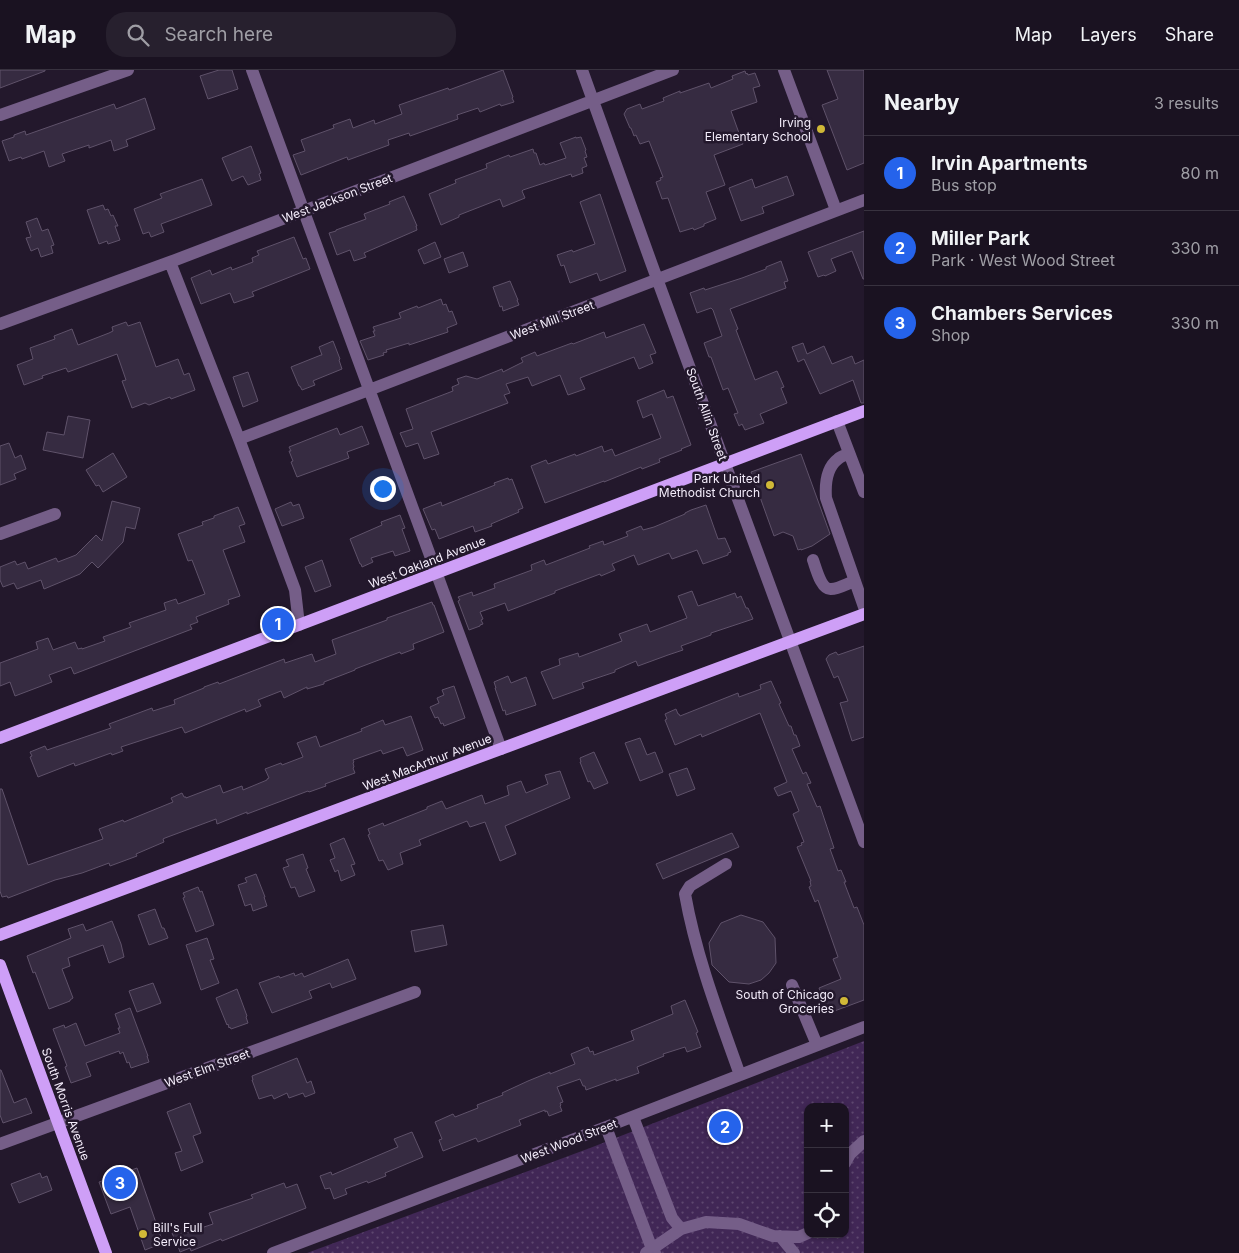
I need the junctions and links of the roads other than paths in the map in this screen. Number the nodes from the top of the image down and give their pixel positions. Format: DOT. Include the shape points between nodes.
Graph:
graph roads {
  1 [pos="128,70"];
  2 [pos="252,70"];
  3 [pos="582,70"];
  4 [pos="673,70"];
  5 [pos="784,70"];
  6 [pos="593,100"];
  7 [pos="0,115"];
  8 [pos="864,200"];
  9 [pos="836,210"];
  10 [pos="303,211"];
  11 [pos="170,262"];
  12 [pos="658,280"];
  13 [pos="0,324"];
  14 [pos="369,390"];
  15 [pos="864,411"];
  16 [pos="837,422"];
  17 [pos="239,439"];
  18 [pos="849,454"];
  19 [pos="725,464"];
  20 [pos="864,492"];
  21 [pos="55,514"];
  22 [pos="0,534"];
  23 [pos="813,560"];
  24 [pos="436,574"];
  25 [pos="855,580"];
  26 [pos="864,607"];
  27 [pos="864,614"];
  28 [pos="299,625"];
  29 [pos="790,641"];
  30 [pos="0,738"];
  31 [pos="501,749"];
  32 [pos="864,842"];
  33 [pos="726,864"];
  34 [pos="0,935"];
  35 [pos="0,965"];
  36 [pos="792,985"];
  37 [pos="414,992"];
  38 [pos="864,1027"];
  39 [pos="817,1045"];
  40 [pos="740,1075"];
  41 [pos="633,1116"];
  42 [pos="58,1123"];
  43 [pos="606,1127"];
  44 [pos="864,1141"];
  45 [pos="0,1144"];
  46 [pos="849,1156"];
  47 [pos="681,1229"];
  48 [pos="804,1235"];
  49 [pos="780,1236"];
  50 [pos="651,1252"];
  51 [pos="106,1253"];
  52 [pos="273,1253"];
  53 [pos="794,1253"];
  1 -- 7 [label="street"];
  2 -- 10 [label="street"];
  3 -- 6 [label="street, South Allin Street"];
  4 -- 6 [label="street, West Jackson Street"];
  5 -- 9 [label="street"];
  6 -- 10 [label="street, West Jackson Street"];
  6 -- 12 [label="street, South Allin Street"];
  8 -- 9 [label="street, West Mill Street"];
  9 -- 12 [label="street, West Mill Street"];
  10 -- 11 [label="street, West Jackson Street"];
  10 -- 14 [label="street"];
  11 -- 13 [label="street, West Jackson Street"];
  11 -- 17 [label="street"];
  12 -- 14 [label="street, West Mill Street"];
  12 -- 19 [label="street, South Allin Street"];
  14 -- 17 [label="street, West Mill Street"];
  14 -- 24 [label="street"];
  15 -- 16 [label="main road, West Oakland Avenue"];
  16 -- 18 [label="street"];
  16 -- 19 [label="main road, West Oakland Avenue"];
  17 -- 28 [label="street" via="295,590"];
  18 -- 20 [label="street"];
  18 -- 25 [label="street" via="839,458 827,477 826,498"];
  19 -- 24 [label="main road, West Oakland Avenue"];
  19 -- 29 [label="street, South Allin Street"];
  21 -- 22 [label="street"];
  23 -- 25 [label="street" via="827,589"];
  24 -- 28 [label="main road, West Oakland Avenue"];
  24 -- 31 [label="street"];
  25 -- 26 [label="street"];
  27 -- 29 [label="main road, West MacArthur Avenue"];
  28 -- 30 [label="main road, West Oakland Avenue"];
  29 -- 31 [label="main road, West MacArthur Avenue"];
  29 -- 32 [label="street, South Allin Street"];
  31 -- 34 [label="main road, West MacArthur Avenue"];
  33 -- 40 [label="street" via="690,886 684,894 711,993"];
  35 -- 42 [label="main road, South Morris Avenue"];
  36 -- 39 [label="street"];
  37 -- 42 [label="street, West Elm Street"];
  38 -- 39 [label="street, West Wood Street"];
  39 -- 40 [label="street, West Wood Street"];
  40 -- 41 [label="street, West Wood Street"];
  41 -- 43 [label="street, West Wood Street"];
  41 -- 47 [label="street" via="672,1218"];
  42 -- 45 [label="street, West Elm Street"];
  42 -- 51 [label="main road, South Morris Avenue"];
  43 -- 50 [label="street"];
  43 -- 52 [label="street, West Wood Street"];
  44 -- 46 [label="street"];
  47 -- 49 [label="street" via="706,1222 739,1224"];
  47 -- 50 [label="street"];
  48 -- 49 [label="street"];
  49 -- 53 [label="street"];
}
